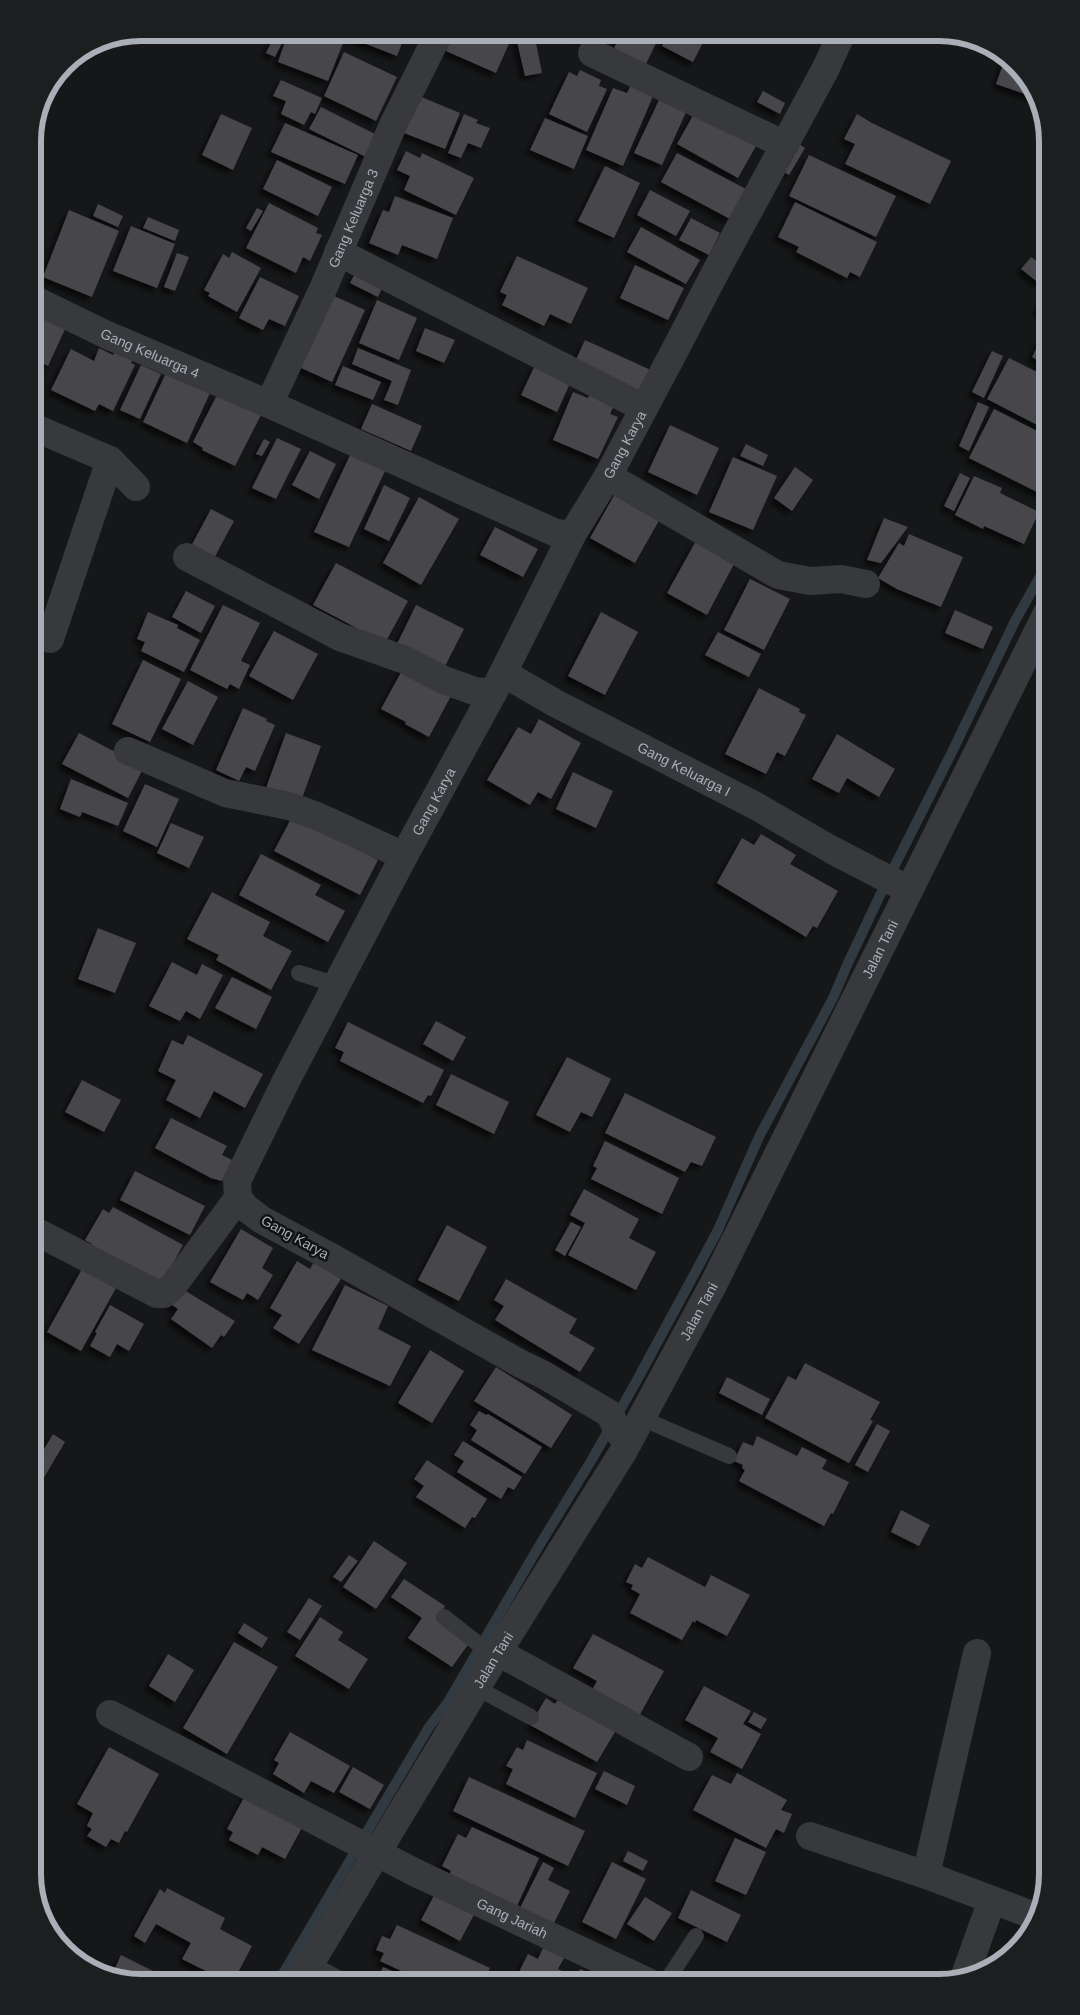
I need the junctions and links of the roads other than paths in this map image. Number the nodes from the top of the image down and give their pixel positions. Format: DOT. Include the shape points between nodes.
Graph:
graph roads {
  1 [pos="435,41"];
  2 [pos="838,41"];
  3 [pos="592,53"];
  4 [pos="785,145"];
  5 [pos="338,252"];
  6 [pos="41,303"];
  7 [pos="269,404"];
  8 [pos="644,408"];
  9 [pos="41,430"];
  10 [pos="110,460"];
  11 [pos="608,476"];
  12 [pos="136,486"];
  13 [pos="572,535"];
  14 [pos="187,557"];
  15 [pos="866,584"];
  16 [pos="1039,630"];
  17 [pos="50,639"];
  18 [pos="499,682"];
  19 [pos="128,751"];
  20 [pos="404,856"];
  21 [pos="903,887"];
  22 [pos="299,973"];
  23 [pos="337,985"];
  24 [pos="238,1198"];
  25 [pos="41,1234"];
  26 [pos="624,1426"];
  27 [pos="729,1456"];
  28 [pos="444,1617"];
  29 [pos="488,1649"];
  30 [pos="977,1653"];
  31 [pos="477,1688"];
  32 [pos="110,1714"];
  33 [pos="531,1717"];
  34 [pos="689,1757"];
  35 [pos="810,1836"];
  36 [pos="365,1846"];
  37 [pos="926,1875"];
  38 [pos="992,1900"];
  39 [pos="1030,1914"];
  40 [pos="696,1936"];
  41 [pos="967,1969"];
  42 [pos="305,1973"];
  43 [pos="631,1974"];
  44 [pos="671,1974"];
  1 -- 5 [label="street, Gang Keluarga 3" via="393,125"];
  2 -- 4 [label="street, Gang Karya"];
  3 -- 4 [label="street"];
  4 -- 8 [label="street, Gang Karya"];
  5 -- 7 [label="street, Gang Keluarga 3"];
  5 -- 8 [label="street"];
  6 -- 7 [label="street, Gang Keluarga 4" via="115,339"];
  7 -- 13 [label="street, Gang Keluarga 4" via="556,533"];
  8 -- 11 [label="street, Gang Karya"];
  9 -- 10 [label="street"];
  10 -- 12 [label="street"];
  10 -- 17 [label="street"];
  11 -- 13 [label="street, Gang Karya"];
  11 -- 15 [label="street" via="778,575 810,581 841,579"];
  13 -- 18 [label="street, Gang Karya"];
  14 -- 18 [label="street" via="340,637 405,660 444,680 477,692"];
  16 -- 21 [label="street, Jalan Tani"];
  18 -- 20 [label="street, Gang Karya"];
  18 -- 21 [label="street, Gang Keluarga I" via="555,703 756,806"];
  19 -- 20 [label="street" via="225,793 289,806 316,816"];
  20 -- 23 [label="street, Gang Karya"];
  21 -- 26 [label="street, Jalan Tani" via="713,1285"];
  22 -- 23 [label="lane"];
  23 -- 24 [label="street, Gang Karya" via="237,1182"];
  24 -- 25 [label="street" via="164,1294 156,1294"];
  24 -- 26 [label="street, Gang Karya" via="262,1220 544,1375"];
  26 -- 27 [label="lane"];
  26 -- 29 [label="street, Jalan Tani"];
  28 -- 29 [label="lane"];
  29 -- 31 [label="street, Jalan Tani"];
  29 -- 34 [label="street"];
  30 -- 37 [label="street"];
  31 -- 33 [label="lane"];
  31 -- 36 [label="street, Jalan Tani"];
  32 -- 36 [label="street, Gang Jariah"];
  35 -- 37 [label="street"];
  36 -- 42 [label="street, Jalan Tani"];
  36 -- 43 [label="street, Gang Jariah"];
  37 -- 38 [label="street"];
  38 -- 39 [label="street"];
  38 -- 41 [label="street"];
  40 -- 44 [label="lane"];
}
